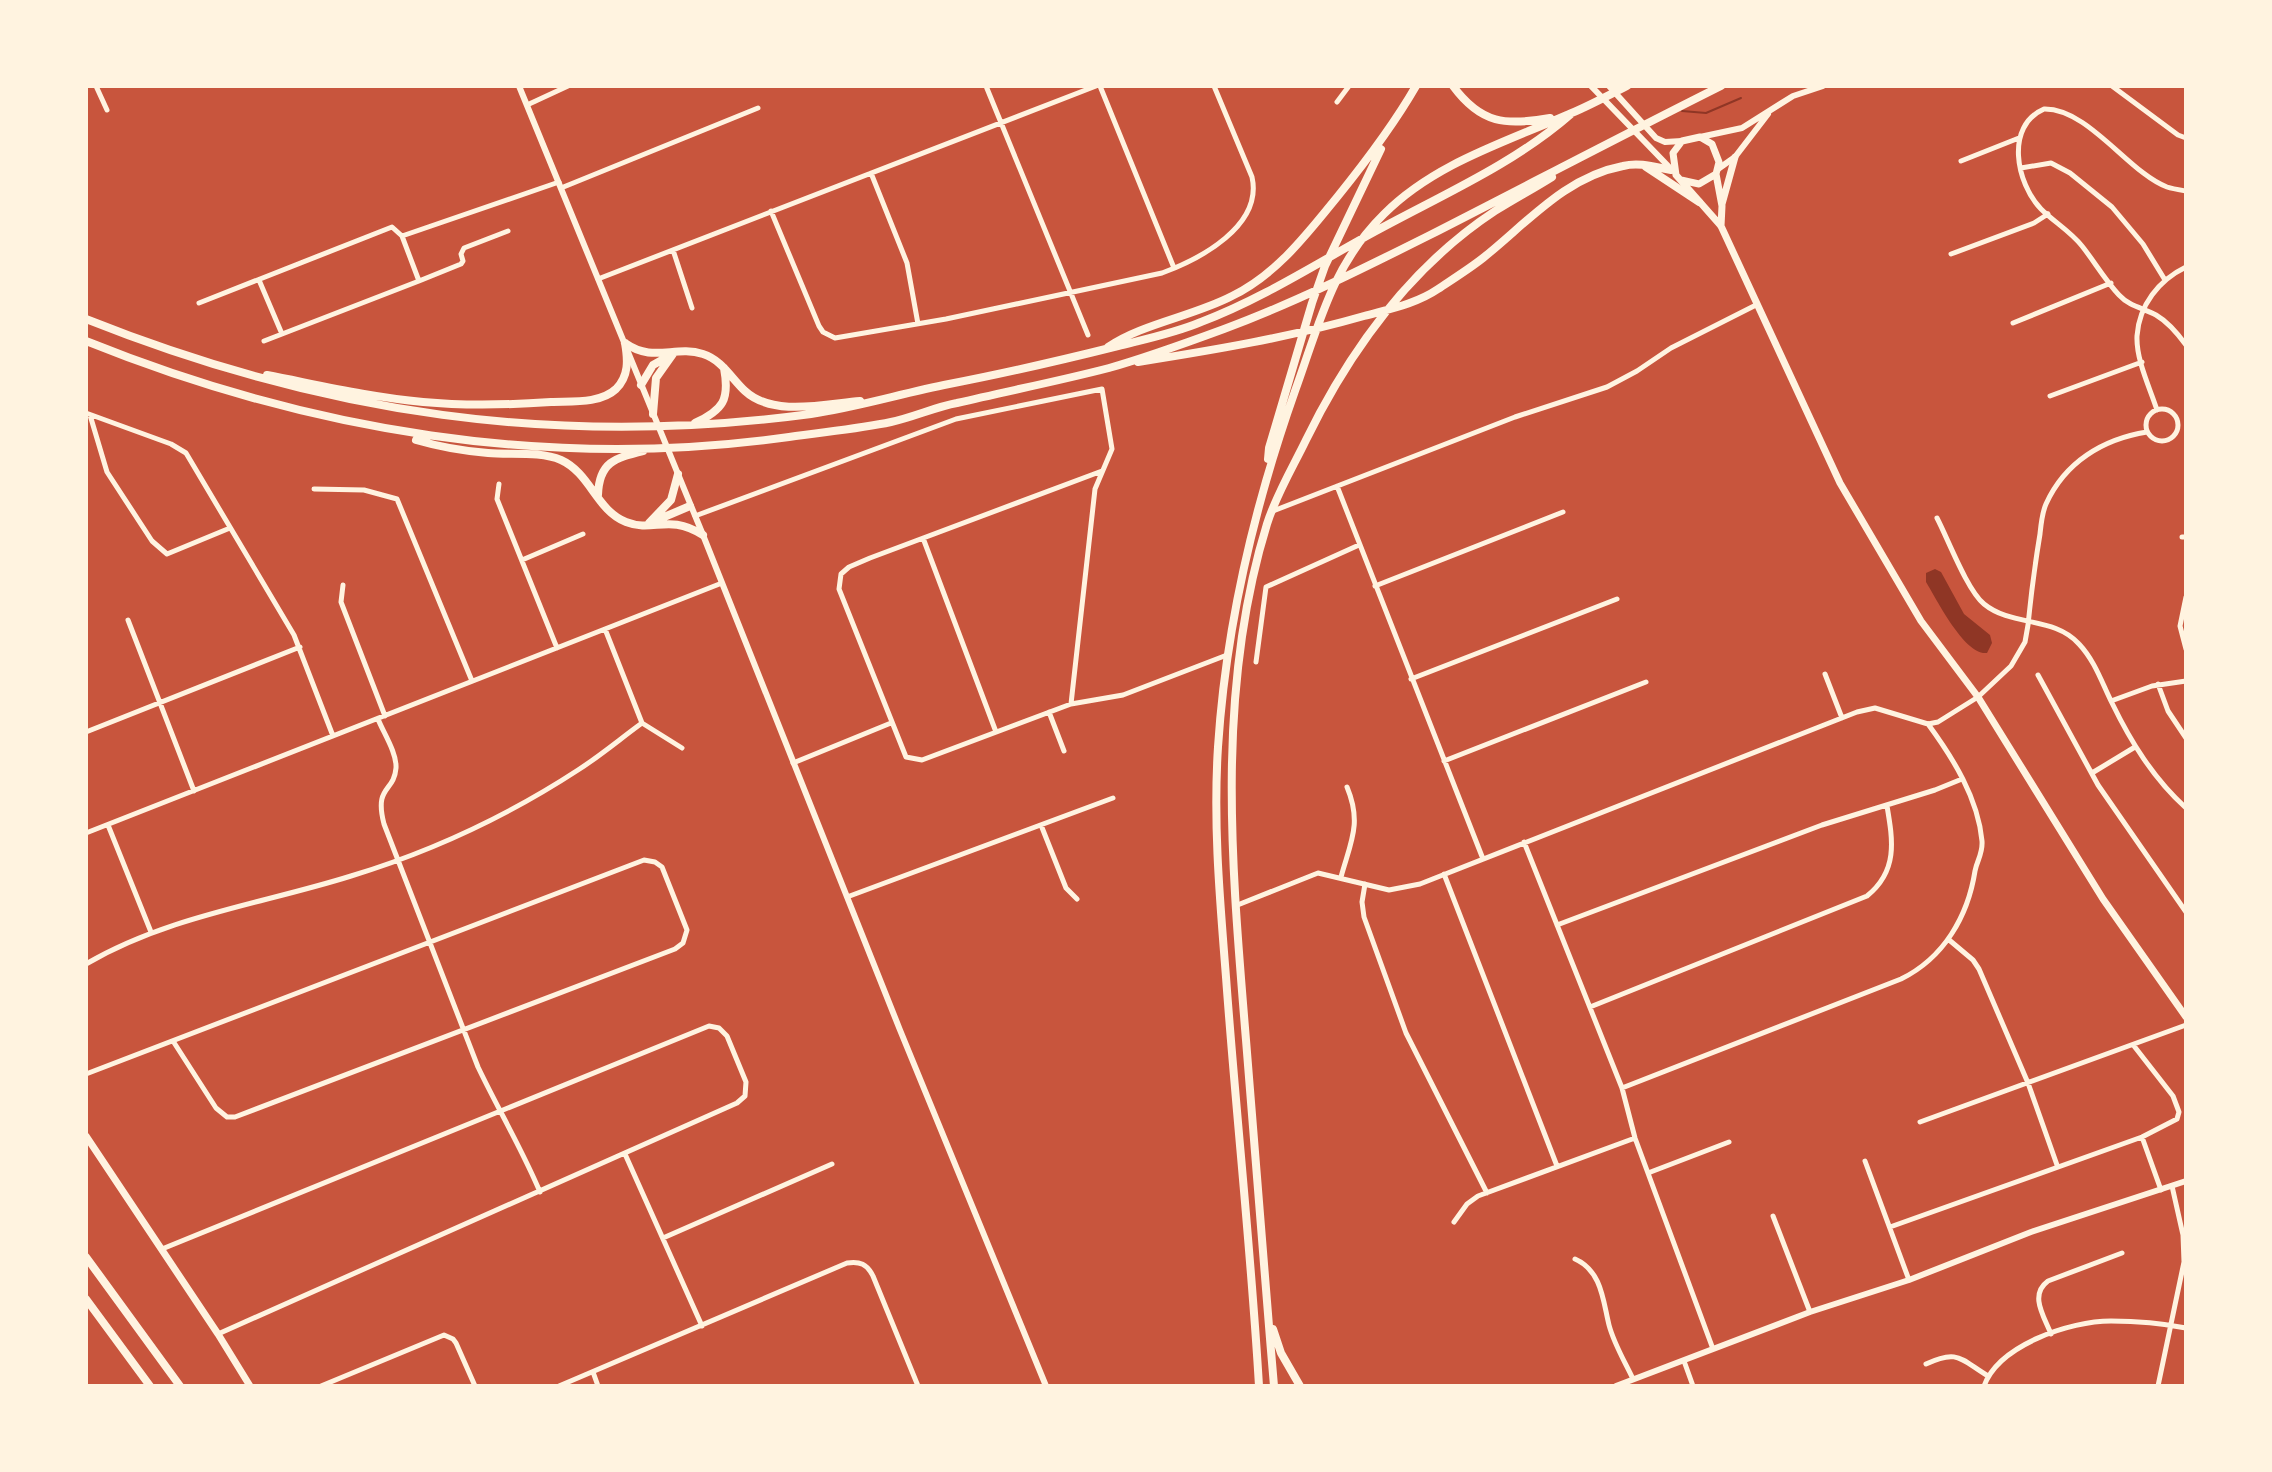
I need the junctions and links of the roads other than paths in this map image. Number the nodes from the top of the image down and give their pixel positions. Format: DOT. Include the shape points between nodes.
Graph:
graph roads {
  1 [pos="96,86"];
  2 [pos="519,86"];
  3 [pos="568,86"];
  4 [pos="986,86"];
  5 [pos="1098,86"];
  6 [pos="1214,86"];
  7 [pos="1349,86"];
  8 [pos="1416,86"];
  9 [pos="1453,86"];
  10 [pos="1591,86"];
  11 [pos="1609,86"];
  12 [pos="1627,86"];
  13 [pos="1721,86"];
  14 [pos="1823,86"];
  15 [pos="2112,86"];
  16 [pos="1337,102"];
  17 [pos="527,105"];
  18 [pos="758,108"];
  19 [pos="1773,108"];
  20 [pos="107,110"];
  21 [pos="1571,114"];
  22 [pos="1001,123"];
  23 [pos="1387,134"];
  24 [pos="1700,137"];
  25 [pos="2019,138"];
  26 [pos="2186,138"];
  27 [pos="1682,141"];
  28 [pos="1601,148"];
  29 [pos="1735,157"];
  30 [pos="1961,161"];
  31 [pos="1642,164"];
  32 [pos="2021,168"];
  33 [pos="1717,171"];
  34 [pos="870,173"];
  35 [pos="1676,175"];
  36 [pos="560,185"];
  37 [pos="2186,191"];
  38 [pos="1699,202"];
  39 [pos="1722,206"];
  40 [pos="771,211"];
  41 [pos="2048,214"];
  42 [pos="1721,226"];
  43 [pos="508,231"];
  44 [pos="402,236"];
  45 [pos="673,250"];
  46 [pos="1951,254"];
  47 [pos="2186,267"];
  48 [pos="1174,268"];
  49 [pos="598,279"];
  50 [pos="259,280"];
  51 [pos="2165,280"];
  52 [pos="419,281"];
  53 [pos="2111,283"];
  54 [pos="1071,293"];
  55 [pos="199,303"];
  56 [pos="1756,305"];
  57 [pos="692,308"];
  58 [pos="2143,311"];
  59 [pos="86,319"];
  60 [pos="2013,323"];
  61 [pos="918,324"];
  62 [pos="282,334"];
  63 [pos="1088,335"];
  64 [pos="86,341"];
  65 [pos="264,341"];
  66 [pos="625,343"];
  67 [pos="2186,345"];
  68 [pos="1104,350"];
  69 [pos="673,354"];
  70 [pos="2142,362"];
  71 [pos="1118,365"];
  72 [pos="216,366"];
  73 [pos="724,367"];
  74 [pos="641,385"];
  75 [pos="900,395"];
  76 [pos="2050,396"];
  77 [pos="2157,410"];
  78 [pos="88,414"];
  79 [pos="653,414"];
  80 [pos="690,425"];
  81 [pos="369,426"];
  82 [pos="2147,432"];
  83 [pos="659,448"];
  84 [pos="1102,471"];
  85 [pos="678,474"];
  86 [pos="1266,475"];
  87 [pos="499,484"];
  88 [pos="1337,486"];
  89 [pos="314,489"];
  90 [pos="598,495"];
  91 [pos="690,506"];
  92 [pos="1272,511"];
  93 [pos="1563,512"];
  94 [pos="695,516"];
  95 [pos="1937,518"];
  96 [pos="648,524"];
  97 [pos="230,528"];
  98 [pos="583,534"];
  99 [pos="703,535"];
  100 [pos="923,538"];
  101 [pos="1359,545"];
  102 [pos="522,560"];
  103 [pos="722,583"];
  104 [pos="343,585"];
  105 [pos="1375,586"];
  106 [pos="2186,597"];
  107 [pos="1617,599"];
  108 [pos="128,620"];
  109 [pos="2028,620"];
  110 [pos="605,629"];
  111 [pos="300,647"];
  112 [pos="557,648"];
  113 [pos="2186,649"];
  114 [pos="1227,655"];
  115 [pos="1256,662"];
  116 [pos="1825,674"];
  117 [pos="2038,675"];
  118 [pos="1411,679"];
  119 [pos="472,681"];
  120 [pos="2186,681"];
  121 [pos="1646,682"];
  122 [pos="2158,684"];
  123 [pos="1978,697"];
  124 [pos="2111,701"];
  125 [pos="160,703"];
  126 [pos="1071,704"];
  127 [pos="1049,712"];
  128 [pos="385,716"];
  129 [pos="1842,718"];
  130 [pos="378,719"];
  131 [pos="642,723"];
  132 [pos="891,723"];
  133 [pos="1928,724"];
  134 [pos="86,732"];
  135 [pos="996,732"];
  136 [pos="333,736"];
  137 [pos="2186,738"];
  138 [pos="2135,747"];
  139 [pos="682,748"];
  140 [pos="1064,751"];
  141 [pos="1444,761"];
  142 [pos="793,763"];
  143 [pos="2092,773"];
  144 [pos="1962,779"];
  145 [pos="1347,787"];
  146 [pos="194,791"];
  147 [pos="1113,798"];
  148 [pos="1887,806"];
  149 [pos="2186,808"];
  150 [pos="108,825"];
  151 [pos="1041,825"];
  152 [pos="86,833"];
  153 [pos="1524,842"];
  154 [pos="1483,859"];
  155 [pos="399,860"];
  156 [pos="1444,874"];
  157 [pos="1341,877"];
  158 [pos="1365,884"];
  159 [pos="847,897"];
  160 [pos="1077,899"];
  161 [pos="1235,906"];
  162 [pos="2186,912"];
  163 [pos="1557,925"];
  164 [pos="151,932"];
  165 [pos="1948,939"];
  166 [pos="431,943"];
  167 [pos="86,964"];
  168 [pos="1590,1007"];
  169 [pos="2186,1017"];
  170 [pos="2186,1025"];
  171 [pos="464,1030"];
  172 [pos="173,1041"];
  173 [pos="2134,1046"];
  174 [pos="86,1074"];
  175 [pos="2028,1083"];
  176 [pos="1622,1088"];
  177 [pos="500,1113"];
  178 [pos="1920,1122"];
  179 [pos="86,1136"];
  180 [pos="2142,1137"];
  181 [pos="1635,1138"];
  182 [pos="1729,1142"];
  183 [pos="625,1154"];
  184 [pos="1865,1161"];
  185 [pos="832,1164"];
  186 [pos="1557,1166"];
  187 [pos="2057,1166"];
  188 [pos="1648,1173"];
  189 [pos="2186,1181"];
  190 [pos="2172,1186"];
  191 [pos="2161,1190"];
  192 [pos="540,1192"];
  193 [pos="1487,1193"];
  194 [pos="1773,1216"];
  195 [pos="1454,1222"];
  196 [pos="1890,1227"];
  197 [pos="663,1238"];
  198 [pos="162,1249"];
  199 [pos="2122,1253"];
  200 [pos="86,1257"];
  201 [pos="1575,1259"];
  202 [pos="1909,1280"];
  203 [pos="86,1299"];
  204 [pos="1810,1312"];
  205 [pos="1270,1321"];
  206 [pos="2172,1325"];
  207 [pos="702,1326"];
  208 [pos="2186,1328"];
  209 [pos="218,1334"];
  210 [pos="2051,1334"];
  211 [pos="1713,1349"];
  212 [pos="1684,1361"];
  213 [pos="1926,1364"];
  214 [pos="593,1372"];
  215 [pos="1988,1376"];
  216 [pos="1633,1379"];
  217 [pos="150,1386"];
  218 [pos="180,1386"];
  219 [pos="250,1386"];
  220 [pos="321,1386"];
  221 [pos="475,1386"];
  222 [pos="559,1386"];
  223 [pos="598,1386"];
  224 [pos="918,1386"];
  225 [pos="1046,1386"];
  226 [pos="1259,1386"];
  227 [pos="1274,1386"];
  228 [pos="1300,1386"];
  229 [pos="1616,1386"];
  230 [pos="1693,1386"];
  231 [pos="1984,1386"];
  232 [pos="2158,1386"];
  1 -- 20 [label="street"];
  2 -- 17 [label="street"];
  3 -- 17 [label="street"];
  4 -- 22 [label="street"];
  5 -- 22 [label="street"];
  5 -- 48 [label="street"];
  6 -- 48 [label="street" via="1252,177 1253,193 1247,213 1224,239"];
  7 -- 16 [label="street"];
  8 -- 23 [label="highway"];
  9 -- 21 [label="highway" via="1472,110 1493,120 1516,123"];
  10 -- 35 [label="street"];
  11 -- 27 [label="street" via="1656,138"];
  12 -- 21 [label="highway"];
  13 -- 28 [label="highway"];
  14 -- 19 [label="street"];
  15 -- 26 [label="street"];
  17 -- 36 [label="street"];
  18 -- 36 [label="street"];
  19 -- 24 [label="street" via="1742,128"];
  19 -- 29 [label="street"];
  21 -- 68 [label="highway" via="1496,167 1281,284 1203,322"];
  21 -- 86 [label="highway" via="1453,164 1404,196 1362,239 1333,284"];
  22 -- 34 [label="street"];
  22 -- 54 [label="street"];
  23 -- 68 [label="highway" via="1300,243 1268,273 1235,295"];
  23 -- 86 [label="highway" via="1325,266 1269,448"];
  24 -- 27 [label="main road"];
  24 -- 33 [label="main road" via="1716,149"];
  25 -- 30 [label="street"];
  25 -- 32 [label="street"];
  25 -- 37 [label="street" via="2035,113 2048,108 2067,114 2152,178"];
  27 -- 35 [label="main road" via="1673,153"];
  28 -- 71 [label="highway" via="1319,288 1226,328"];
  28 -- 92 [label="highway" via="1493,213 1430,263 1399,297 1367,335 1319,415"];
  29 -- 33 [label="street"];
  29 -- 39 [label="main road"];
  31 -- 35 [label="highway"];
  31 -- 38 [label="highway"];
  31 -- 71 [label="highway" via="1604,171 1566,190 1435,292 1404,305 1326,326"];
  32 -- 41 [label="street" via="2026,186"];
  32 -- 51 [label="street" via="2051,163 2070,173 2112,207"];
  33 -- 35 [label="main road" via="1699,184"];
  33 -- 39 [label="main road"];
  34 -- 40 [label="street"];
  34 -- 61 [label="street" via="907,263"];
  35 -- 38 [label="main road"];
  36 -- 44 [label="street"];
  36 -- 49 [label="street"];
  38 -- 42 [label="main road"];
  39 -- 42 [label="main road"];
  40 -- 45 [label="street"];
  40 -- 61 [label="street" via="823,332 843,338"];
  41 -- 46 [label="street"];
  41 -- 53 [label="street" via="2080,243"];
  42 -- 56 [label="main road"];
  43 -- 52 [label="street" via="464,248 461,264"];
  44 -- 50 [label="street" via="392,227"];
  44 -- 52 [label="street"];
  45 -- 49 [label="street"];
  45 -- 57 [label="street"];
  47 -- 51 [label="street"];
  48 -- 54 [label="street"];
  49 -- 66 [label="street"];
  50 -- 55 [label="street"];
  50 -- 62 [label="street"];
  51 -- 58 [label="street"];
  52 -- 62 [label="street"];
  53 -- 58 [label="street"];
  53 -- 60 [label="street"];
  54 -- 61 [label="street"];
  54 -- 63 [label="street"];
  56 -- 88 [label="street" via="1607,387"];
  56 -- 123 [label="main road" via="1840,483 1921,621"];
  58 -- 67 [label="street" via="2156,315"];
  58 -- 70 [label="street" via="2137,337"];
  59 -- 72 [label="highway"];
  62 -- 65 [label="street"];
  64 -- 81 [label="highway" via="195,382"];
  66 -- 69 [label="highway" via="648,354"];
  66 -- 72 [label="highway" via="627,370 609,394 505,405 376,396"];
  66 -- 74 [label="street"];
  68 -- 75 [label="highway"];
  69 -- 73 [label="highway" via="702,354"];
  69 -- 74 [label="highway" via="653,365"];
  69 -- 79 [label="highway" via="656,378"];
  70 -- 76 [label="street"];
  70 -- 77 [label="street"];
  71 -- 83 [label="highway" via="891,422 771,440"];
  72 -- 80 [label="highway" via="348,400 444,417 548,426"];
  73 -- 75 [label="highway" via="749,394 773,405"];
  73 -- 80 [label="highway" via="727,388 720,407"];
  74 -- 79 [label="street"];
  75 -- 80 [label="highway" via="814,413"];
  77 -- 82 [label="street" via="2147,417"];
  77 -- 82 [label="street" via="2175,415 2177,431 2165,441 2154,440"];
  78 -- 97 [label="street" via="186,453"];
  78 -- 97 [label="street" via="107,472 152,541 167,554"];
  79 -- 85 [label="street"];
  81 -- 83 [label="highway" via="489,444"];
  81 -- 90 [label="highway" via="452,449 559,459 578,471"];
  82 -- 109 [label="street" via="2100,445 2057,484 2044,506"];
  83 -- 90 [label="highway" via="610,463 601,475"];
  84 -- 94 [label="street" via="1112,443 1102,389 956,419"];
  84 -- 100 [label="street"];
  84 -- 126 [label="street" via="1095,489"];
  85 -- 91 [label="street"];
  85 -- 96 [label="highway" via="671,500"];
  86 -- 114 [label="highway"];
  87 -- 102 [label="street" via="497,499"];
  88 -- 92 [label="street"];
  88 -- 101 [label="street"];
  89 -- 119 [label="street" via="364,490 401,503"];
  90 -- 96 [label="highway" via="617,518"];
  91 -- 94 [label="street"];
  91 -- 96 [label="highway"];
  92 -- 161 [label="highway" via="1254,571 1233,733"];
  93 -- 105 [label="street"];
  94 -- 99 [label="street"];
  95 -- 109 [label="street" via="1981,601 2007,616"];
  96 -- 99 [label="highway" via="681,524"];
  97 -- 111 [label="street"];
  98 -- 102 [label="street"];
  99 -- 103 [label="street"];
  100 -- 132 [label="street" via="844,570 838,578"];
  100 -- 135 [label="street"];
  101 -- 105 [label="street"];
  101 -- 115 [label="street" via="1266,587"];
  102 -- 112 [label="street"];
  103 -- 110 [label="street"];
  103 -- 142 [label="street"];
  104 -- 128 [label="street" via="341,602"];
  105 -- 118 [label="street"];
  106 -- 113 [label="street" via="2180,626"];
  107 -- 118 [label="street"];
  108 -- 125 [label="street"];
  109 -- 123 [label="street" via="2018,657"];
  109 -- 124 [label="street" via="2056,627 2076,641"];
  110 -- 112 [label="street"];
  110 -- 131 [label="street"];
  111 -- 125 [label="street"];
  111 -- 136 [label="street"];
  112 -- 119 [label="street"];
  114 -- 126 [label="street" via="1123,695"];
  114 -- 226 [label="highway" via="1218,748 1218,872"];
  116 -- 129 [label="street"];
  117 -- 143 [label="street"];
  118 -- 141 [label="street"];
  119 -- 128 [label="street"];
  120 -- 122 [label="street"];
  121 -- 141 [label="street"];
  122 -- 124 [label="street"];
  122 -- 137 [label="street"];
  123 -- 133 [label="street"];
  123 -- 169 [label="main road" via="2103,899"];
  124 -- 138 [label="street"];
  125 -- 134 [label="street"];
  125 -- 146 [label="street"];
  126 -- 127 [label="street"];
  127 -- 135 [label="street"];
  127 -- 140 [label="street"];
  128 -- 130 [label="street"];
  129 -- 133 [label="street" via="1875,708"];
  129 -- 153 [label="street"];
  130 -- 136 [label="street"];
  130 -- 155 [label="street" via="396,765 380,806"];
  131 -- 139 [label="street"];
  131 -- 155 [label="street" via="535,795"];
  132 -- 135 [label="street" via="906,757 918,761"];
  132 -- 142 [label="street"];
  133 -- 144 [label="street"];
  136 -- 146 [label="street"];
  138 -- 143 [label="street"];
  138 -- 149 [label="street"];
  141 -- 154 [label="street"];
  142 -- 159 [label="street"];
  143 -- 162 [label="street"];
  144 -- 148 [label="street"];
  144 -- 165 [label="street" via="1979,824 1982,856 1963,915"];
  145 -- 157 [label="street" via="1356,819"];
  146 -- 150 [label="street"];
  147 -- 151 [label="street"];
  148 -- 163 [label="street" via="1822,825"];
  148 -- 168 [label="street" via="1892,858 1881,882 1867,896"];
  150 -- 152 [label="street"];
  150 -- 164 [label="street"];
  151 -- 159 [label="street"];
  151 -- 160 [label="street" via="1062,880"];
  153 -- 154 [label="street"];
  153 -- 163 [label="street"];
  154 -- 156 [label="street"];
  155 -- 164 [label="street"];
  155 -- 166 [label="street"];
  156 -- 158 [label="street" via="1397,890"];
  156 -- 186 [label="street"];
  157 -- 158 [label="street"];
  157 -- 161 [label="street" via="1318,873"];
  158 -- 193 [label="street" via="1364,917 1397,1011"];
  159 -- 225 [label="street"];
  161 -- 205 [label="highway"];
  163 -- 168 [label="street"];
  164 -- 167 [label="street"];
  165 -- 175 [label="street" via="1979,969"];
  165 -- 176 [label="street" via="1928,962 1901,979"];
  166 -- 171 [label="street"];
  166 -- 171 [label="street" via="650,860 662,867 687,930 680,946"];
  166 -- 172 [label="street"];
  168 -- 176 [label="street"];
  170 -- 173 [label="street"];
  171 -- 172 [label="street" via="231,1118 216,1108"];
  171 -- 177 [label="street"];
  172 -- 174 [label="street"];
  173 -- 175 [label="street"];
  173 -- 180 [label="street" via="2173,1096 2179,1112 2177,1119"];
  175 -- 178 [label="street"];
  175 -- 187 [label="street"];
  176 -- 181 [label="street"];
  177 -- 183 [label="street" via="709,1026 719,1028 746,1082 745,1096"];
  177 -- 192 [label="street"];
  177 -- 198 [label="street"];
  179 -- 198 [label="main road"];
  180 -- 187 [label="street"];
  180 -- 191 [label="street"];
  181 -- 186 [label="street"];
  181 -- 188 [label="street"];
  182 -- 188 [label="street"];
  183 -- 192 [label="street"];
  183 -- 197 [label="street"];
  184 -- 196 [label="street"];
  185 -- 197 [label="street"];
  186 -- 193 [label="street"];
  187 -- 196 [label="street"];
  188 -- 211 [label="street"];
  189 -- 190 [label="street"];
  190 -- 191 [label="street"];
  190 -- 206 [label="street" via="2184,1249"];
  191 -- 202 [label="street" via="2031,1232"];
  192 -- 209 [label="street"];
  193 -- 195 [label="street" via="1472,1200"];
  194 -- 204 [label="street"];
  196 -- 202 [label="street"];
  197 -- 207 [label="street"];
  198 -- 209 [label="main road"];
  199 -- 210 [label="street" via="2040,1287 2037,1298"];
  200 -- 218 [label="highway"];
  201 -- 216 [label="street" via="1592,1270"];
  202 -- 204 [label="street"];
  203 -- 217 [label="highway"];
  204 -- 211 [label="street"];
  205 -- 227 [label="highway"];
  205 -- 228 [label="highway"];
  206 -- 208 [label="street"];
  206 -- 210 [label="street" via="2109,1321"];
  206 -- 232 [label="street"];
  207 -- 214 [label="street"];
  207 -- 224 [label="street" via="847,1263 864,1264 876,1281"];
  209 -- 219 [label="main road"];
  210 -- 215 [label="street" via="2018,1347"];
  211 -- 212 [label="street"];
  212 -- 216 [label="street"];
  212 -- 230 [label="street"];
  213 -- 215 [label="street" via="1955,1355"];
  214 -- 222 [label="street"];
  214 -- 223 [label="street"];
  215 -- 231 [label="street"];
  216 -- 229 [label="street"];
  220 -- 221 [label="street" via="444,1335 453,1339"];
}
